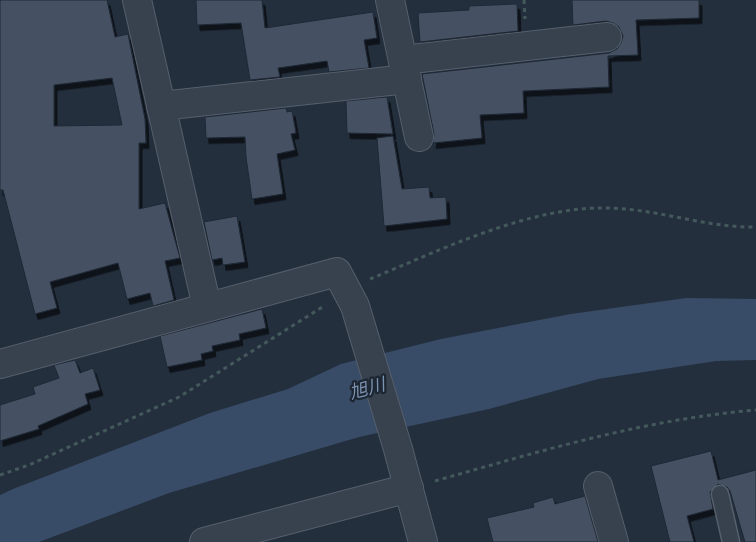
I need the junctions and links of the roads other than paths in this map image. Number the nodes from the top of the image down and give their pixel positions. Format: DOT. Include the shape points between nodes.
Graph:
graph roads {
  1 [pos="137,0"];
  2 [pos="390,0"];
  3 [pos="607,37"];
  4 [pos="405,69"];
  5 [pos="161,106"];
  6 [pos="419,137"];
  7 [pos="207,306"];
  8 [pos="0,364"];
  9 [pos="598,486"];
  10 [pos="409,488"];
  11 [pos="720,494"];
  12 [pos="204,542"];
  13 [pos="423,542"];
  14 [pos="614,542"];
  15 [pos="732,542"];
  1 -- 5 [label="street"];
  2 -- 4 [label="street"];
  3 -- 4 [label="street"];
  4 -- 5 [label="street"];
  4 -- 6 [label="street"];
  5 -- 7 [label="street"];
  7 -- 8 [label="street"];
  7 -- 10 [label="street" via="337,272 355,306"];
  9 -- 14 [label="street"];
  10 -- 12 [label="street"];
  10 -- 13 [label="street"];
  11 -- 15 [label="lane"];
}
